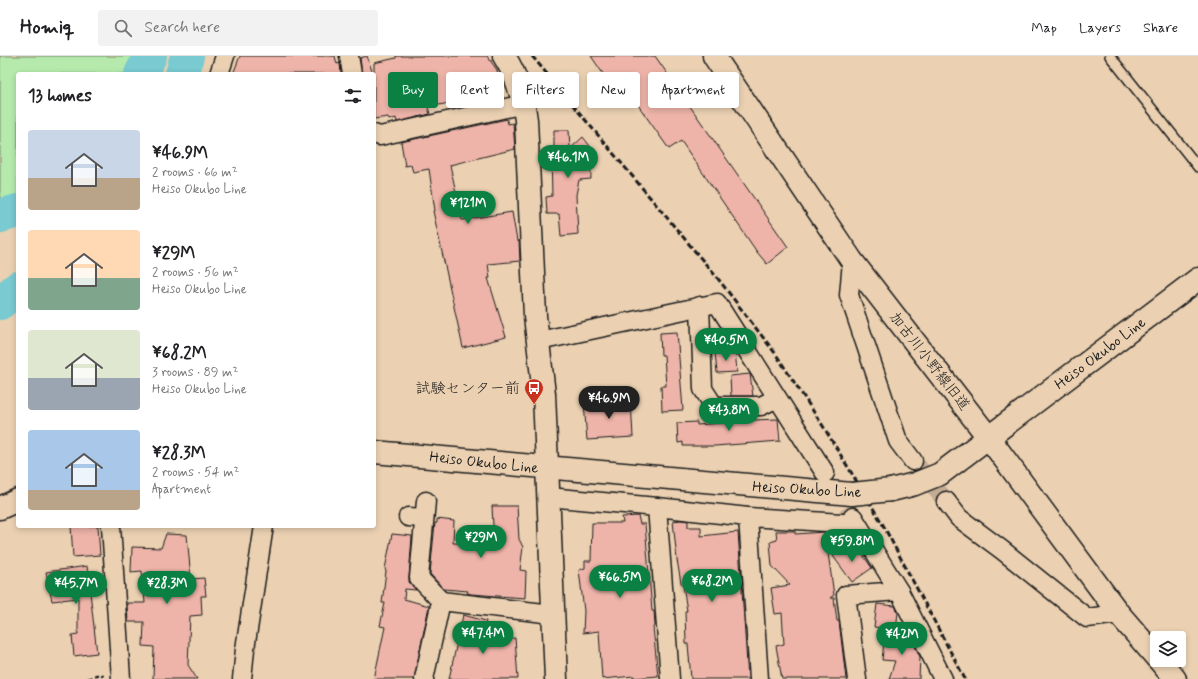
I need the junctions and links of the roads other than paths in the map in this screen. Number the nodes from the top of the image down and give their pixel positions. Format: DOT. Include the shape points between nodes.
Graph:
graph roads {
  1 [pos="225,56"];
  2 [pos="349,56"];
  3 [pos="504,56"];
  4 [pos="714,56"];
  5 [pos="1110,56"];
  6 [pos="220,72"];
  7 [pos="352,72"];
  8 [pos="512,72"];
  9 [pos="512,107"];
  10 [pos="524,108"];
  11 [pos="376,135"];
  12 [pos="1198,167"];
  13 [pos="852,261"];
  14 [pos="1198,279"];
  15 [pos="708,305"];
  16 [pos="539,340"];
  17 [pos="777,398"];
  18 [pos="997,431"];
  19 [pos="376,452"];
  20 [pos="913,461"];
  21 [pos="547,468"];
  22 [pos="825,473"];
  23 [pos="548,497"];
  24 [pos="16,501"];
  25 [pos="946,501"];
  26 [pos="656,507"];
  27 [pos="0,508"];
  28 [pos="419,512"];
  29 [pos="748,517"];
  30 [pos="111,528"];
  31 [pos="264,528"];
  32 [pos="898,591"];
  33 [pos="441,601"];
  34 [pos="553,614"];
  35 [pos="1119,614"];
  36 [pos="1150,650"];
  37 [pos="1165,667"];
  38 [pos="121,679"];
  39 [pos="242,679"];
  40 [pos="424,679"];
  41 [pos="556,679"];
  42 [pos="670,679"];
  43 [pos="759,679"];
  44 [pos="857,679"];
  45 [pos="943,679"];
  46 [pos="1175,679"];
  1 -- 6 [label="street"];
  2 -- 7 [label="street"];
  3 -- 8 [label="street"];
  4 -- 13 [label="street, 加古川小野線旧道"];
  5 -- 12 [label="lane"];
  9 -- 11 [label="street" via="380,136"];
  10 -- 16 [label="street" via="535,316"];
  13 -- 18 [label="street, 加古川小野線旧道"];
  13 -- 20 [label="street" via="849,295 898,441"];
  14 -- 18 [label="street, Heiso Okubo Line"];
  15 -- 16 [label="street"];
  15 -- 17 [label="street"];
  15 -- 17 [label="street" via="703,389 714,406 761,406"];
  16 -- 21 [label="street" via="543,369"];
  17 -- 22 [label="street"];
  18 -- 21 [label="street, Heiso Okubo Line, bridge" via="940,474 891,490 852,494"];
  18 -- 35 [label="street, 加古川小野線旧道"];
  19 -- 21 [label="street, Heiso Okubo Line"];
  21 -- 23 [label="street"];
  23 -- 26 [label="street"];
  23 -- 34 [label="street"];
  24 -- 27 [label="street"];
  25 -- 35 [label="street" via="959,518 1087,618"];
  26 -- 29 [label="street"];
  26 -- 42 [label="street"];
  28 -- 33 [label="street" via="419,578"];
  29 -- 32 [label="street" via="855,521"];
  29 -- 43 [label="street"];
  30 -- 38 [label="street"];
  31 -- 39 [label="street"];
  32 -- 44 [label="street" via="846,595"];
  32 -- 45 [label="street"];
  33 -- 34 [label="street"];
  33 -- 40 [label="street"];
  34 -- 41 [label="street"];
  35 -- 36 [label="street, 加古川小野線旧道"];
  37 -- 46 [label="street, 加古川小野線旧道"];
}
